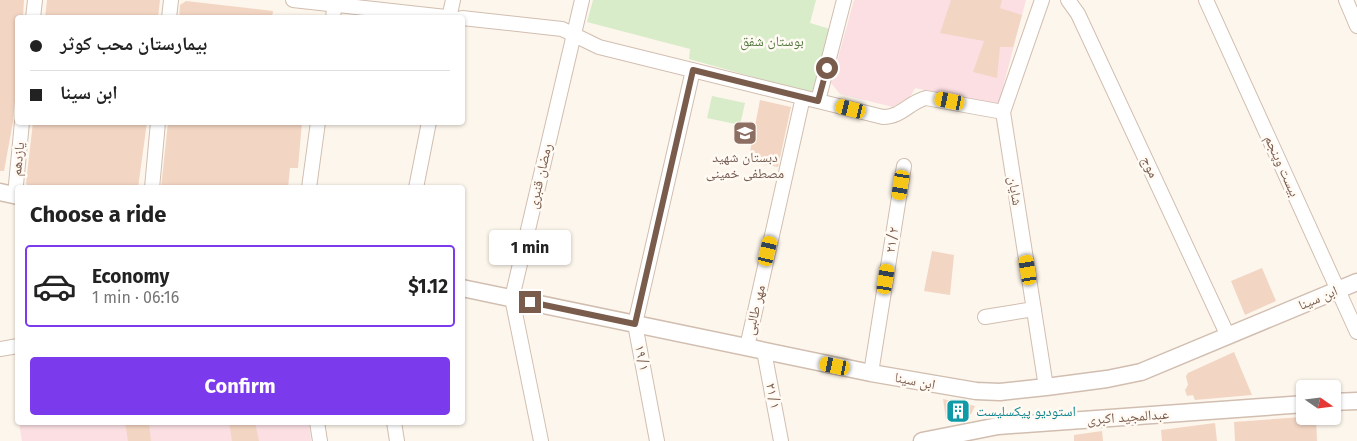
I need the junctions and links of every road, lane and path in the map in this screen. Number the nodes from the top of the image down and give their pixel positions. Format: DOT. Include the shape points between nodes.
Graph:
graph roads {
  1 [pos="35,0"];
  2 [pos="171,0"];
  3 [pos="293,0"];
  4 [pos="453,0"];
  5 [pos="582,0"];
  6 [pos="844,0"];
  7 [pos="1042,0"];
  8 [pos="1068,0"];
  9 [pos="1084,0"];
  10 [pos="1206,0"];
  11 [pos="1346,0"];
  12 [pos="334,7"];
  13 [pos="1078,14"];
  14 [pos="33,15"];
  15 [pos="169,15"];
  16 [pos="427,15"];
  17 [pos="450,15"];
  18 [pos="465,18"];
  19 [pos="1357,26"];
  20 [pos="573,36"];
  21 [pos="693,70"];
  22 [pos="803,97"];
  23 [pos="818,101"];
  24 [pos="1002,112"];
  25 [pos="22,125"];
  26 [pos="158,125"];
  27 [pos="318,125"];
  28 [pos="428,125"];
  29 [pos="904,166"];
  30 [pos="152,185"];
  31 [pos="309,185"];
  32 [pos="417,185"];
  33 [pos="11,194"];
  34 [pos="1357,282"];
  35 [pos="465,289"];
  36 [pos="1338,290"];
  37 [pos="512,298"];
  38 [pos="1034,309"];
  39 [pos="985,317"];
  40 [pos="635,324"];
  41 [pos="1357,332"];
  42 [pos="1228,336"];
  43 [pos="15,346"];
  44 [pos="747,347"];
  45 [pos="0,349"];
  46 [pos="764,351"];
  47 [pos="871,373"];
  48 [pos="1046,387"];
  49 [pos="1357,401"];
  50 [pos="1341,402"];
  51 [pos="1296,405"];
  52 [pos="317,425"];
  53 [pos="394,425"];
  54 [pos="320,441"];
  55 [pos="397,441"];
  56 [pos="540,441"];
  57 [pos="657,441"];
  58 [pos="781,441"];
  59 [pos="922,441"];
  1 -- 14 [label="street"];
  2 -- 15 [label="street"];
  3 -- 12 [label="street"];
  4 -- 17 [label="street"];
  5 -- 20 [label="street, رمضان قنبری"];
  6 -- 23 [label="street"];
  7 -- 24 [label="street, شایان"];
  8 -- 13 [label="street, موج"];
  9 -- 13 [label="street"];
  10 -- 36 [label="street, بیست وپنجم"];
  11 -- 19 [label="street"];
  12 -- 16 [label="street"];
  13 -- 42 [label="street, موج"];
  18 -- 20 [label="street" via="562,29"];
  20 -- 21 [label="street" via="599,47"];
  20 -- 37 [label="street, رمضان قنبری"];
  21 -- 22 [label="street"];
  21 -- 40 [label="street, ۱۹/۱"];
  22 -- 23 [label="street"];
  22 -- 44 [label="street, مهر طالبی"];
  23 -- 24 [label="street" via="883,117 894,117 926,98"];
  24 -- 38 [label="street, شایان"];
  25 -- 33 [label="street, یازدهم"];
  26 -- 30 [label="street"];
  27 -- 31 [label="street"];
  28 -- 32 [label="street"];
  29 -- 47 [label="street, ۲۱/۲"];
  34 -- 36 [label="street, ابن سینا"];
  35 -- 37 [label="street, ابن سینا"];
  36 -- 41 [label="street, بیست وپنجم"];
  36 -- 42 [label="street, ابن سینا"];
  37 -- 40 [label="street, ابن سینا"];
  37 -- 56 [label="street, رمضان قنبری"];
  38 -- 39 [label="street"];
  38 -- 48 [label="street, شایان"];
  40 -- 44 [label="street, ابن سینا"];
  40 -- 57 [label="street, ۱۹/۱"];
  42 -- 48 [label="street, ابن سینا" via="1141,372"];
  43 -- 45 [label="street"];
  44 -- 46 [label="street, ابن سینا"];
  46 -- 47 [label="street, ابن سینا"];
  46 -- 58 [label="street, ۲۱/۱"];
  47 -- 48 [label="street, ابن سینا" via="976,391"];
  49 -- 50 [label="street"];
  51 -- 59 [label="street, عبدالمجید اکبری" via="998,426"];
  52 -- 54 [label="street"];
  53 -- 55 [label="street"];
}
